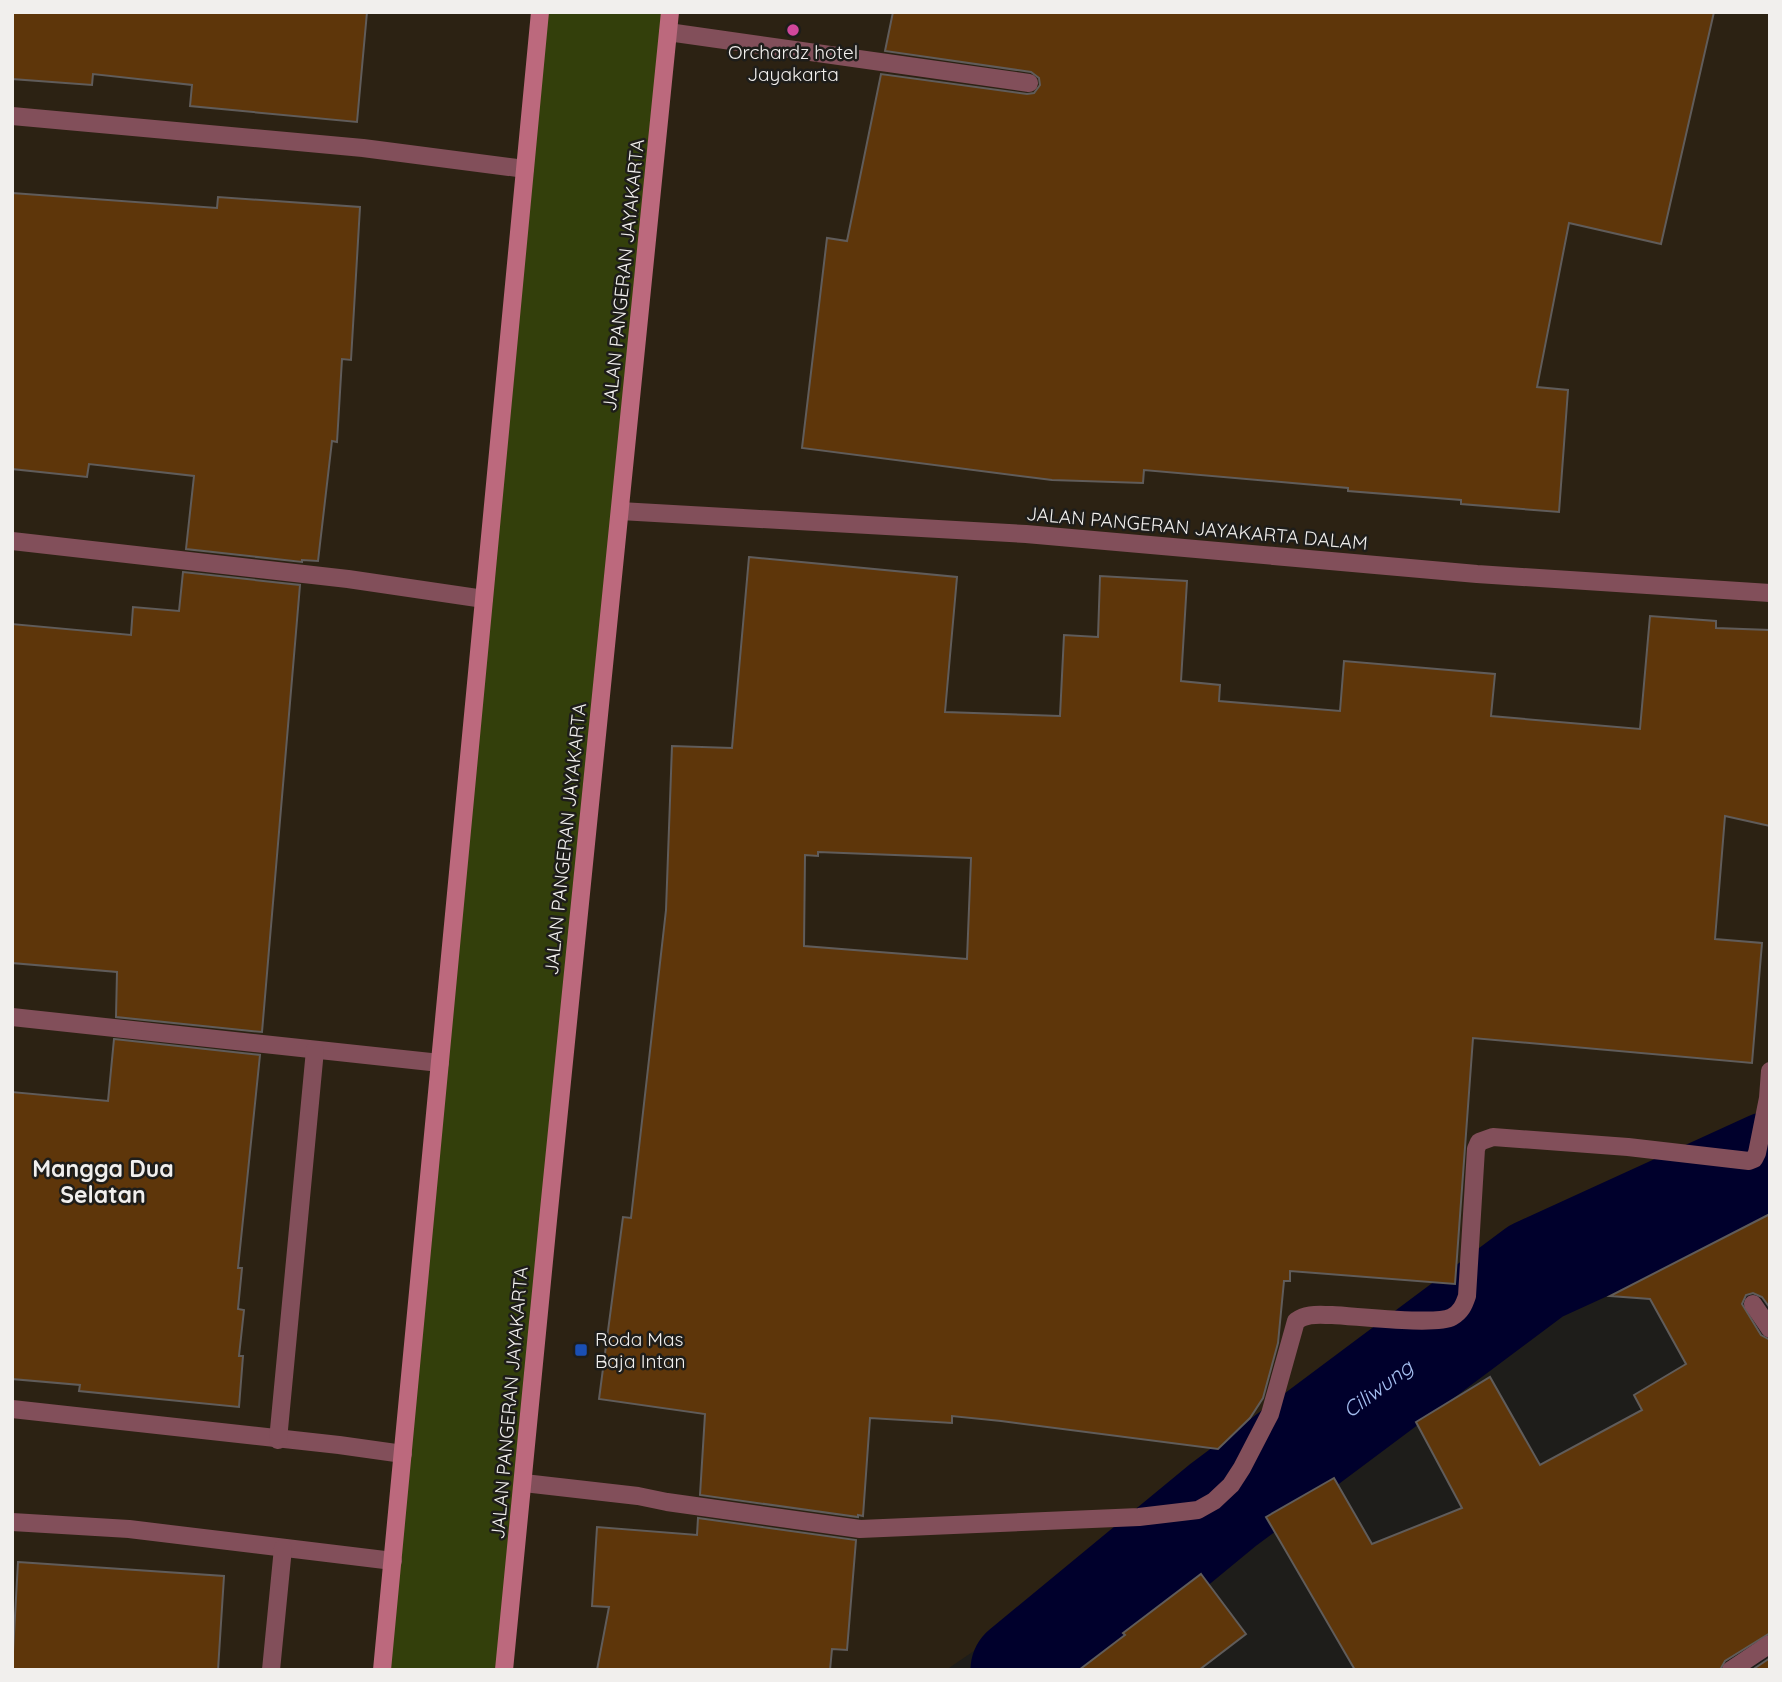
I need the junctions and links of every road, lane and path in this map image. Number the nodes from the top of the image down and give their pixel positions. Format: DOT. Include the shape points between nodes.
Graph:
graph roads {
  1 [pos="540,12"];
  2 [pos="670,12"];
  3 [pos="668,32"];
  4 [pos="1029,83"];
  5 [pos="12,116"];
  6 [pos="525,169"];
  7 [pos="620,511"];
  8 [pos="12,541"];
  9 [pos="1770,593"];
  10 [pos="484,599"];
  11 [pos="12,1017"];
  12 [pos="315,1050"];
  13 [pos="440,1063"];
  14 [pos="1770,1070"];
  15 [pos="1753,1304"];
  16 [pos="1770,1329"];
  17 [pos="12,1409"];
  18 [pos="278,1440"];
  19 [pos="403,1454"];
  20 [pos="524,1483"];
  21 [pos="12,1522"];
  22 [pos="283,1548"];
  23 [pos="393,1561"];
  24 [pos="1770,1644"];
  25 [pos="271,1670"];
  26 [pos="382,1670"];
  27 [pos="504,1670"];
  28 [pos="1731,1670"];
  1 -- 6 [label="main road"];
  2 -- 3 [label="main road, JALAN PANGERAN JAYAKARTA"];
  3 -- 4 [label="street"];
  3 -- 7 [label="main road, JALAN PANGERAN JAYAKARTA"];
  5 -- 6 [label="street" via="363,148"];
  6 -- 10 [label="main road"];
  7 -- 9 [label="street, JALAN PANGERAN JAYAKARTA DALAM" via="1026,534 1477,574"];
  7 -- 20 [label="main road, JALAN PANGERAN JAYAKARTA"];
  8 -- 10 [label="street"];
  10 -- 13 [label="main road"];
  11 -- 12 [label="street"];
  12 -- 13 [label="street"];
  12 -- 18 [label="street"];
  13 -- 19 [label="main road"];
  14 -- 20 [label="street" via="1757,1153 1749,1161 1493,1137 1479,1142 1467,1296 1462,1310 1438,1322 1311,1315 1296,1321 1270,1414 1231,1485 1198,1510 1139,1517 860,1529"];
  15 -- 16 [label="street"];
  17 -- 18 [label="street"];
  18 -- 19 [label="street"];
  19 -- 23 [label="main road"];
  20 -- 27 [label="main road, JALAN PANGERAN JAYAKARTA"];
  21 -- 22 [label="street" via="129,1529"];
  22 -- 23 [label="street"];
  22 -- 25 [label="street"];
  23 -- 26 [label="main road"];
  24 -- 28 [label="street"];
}
